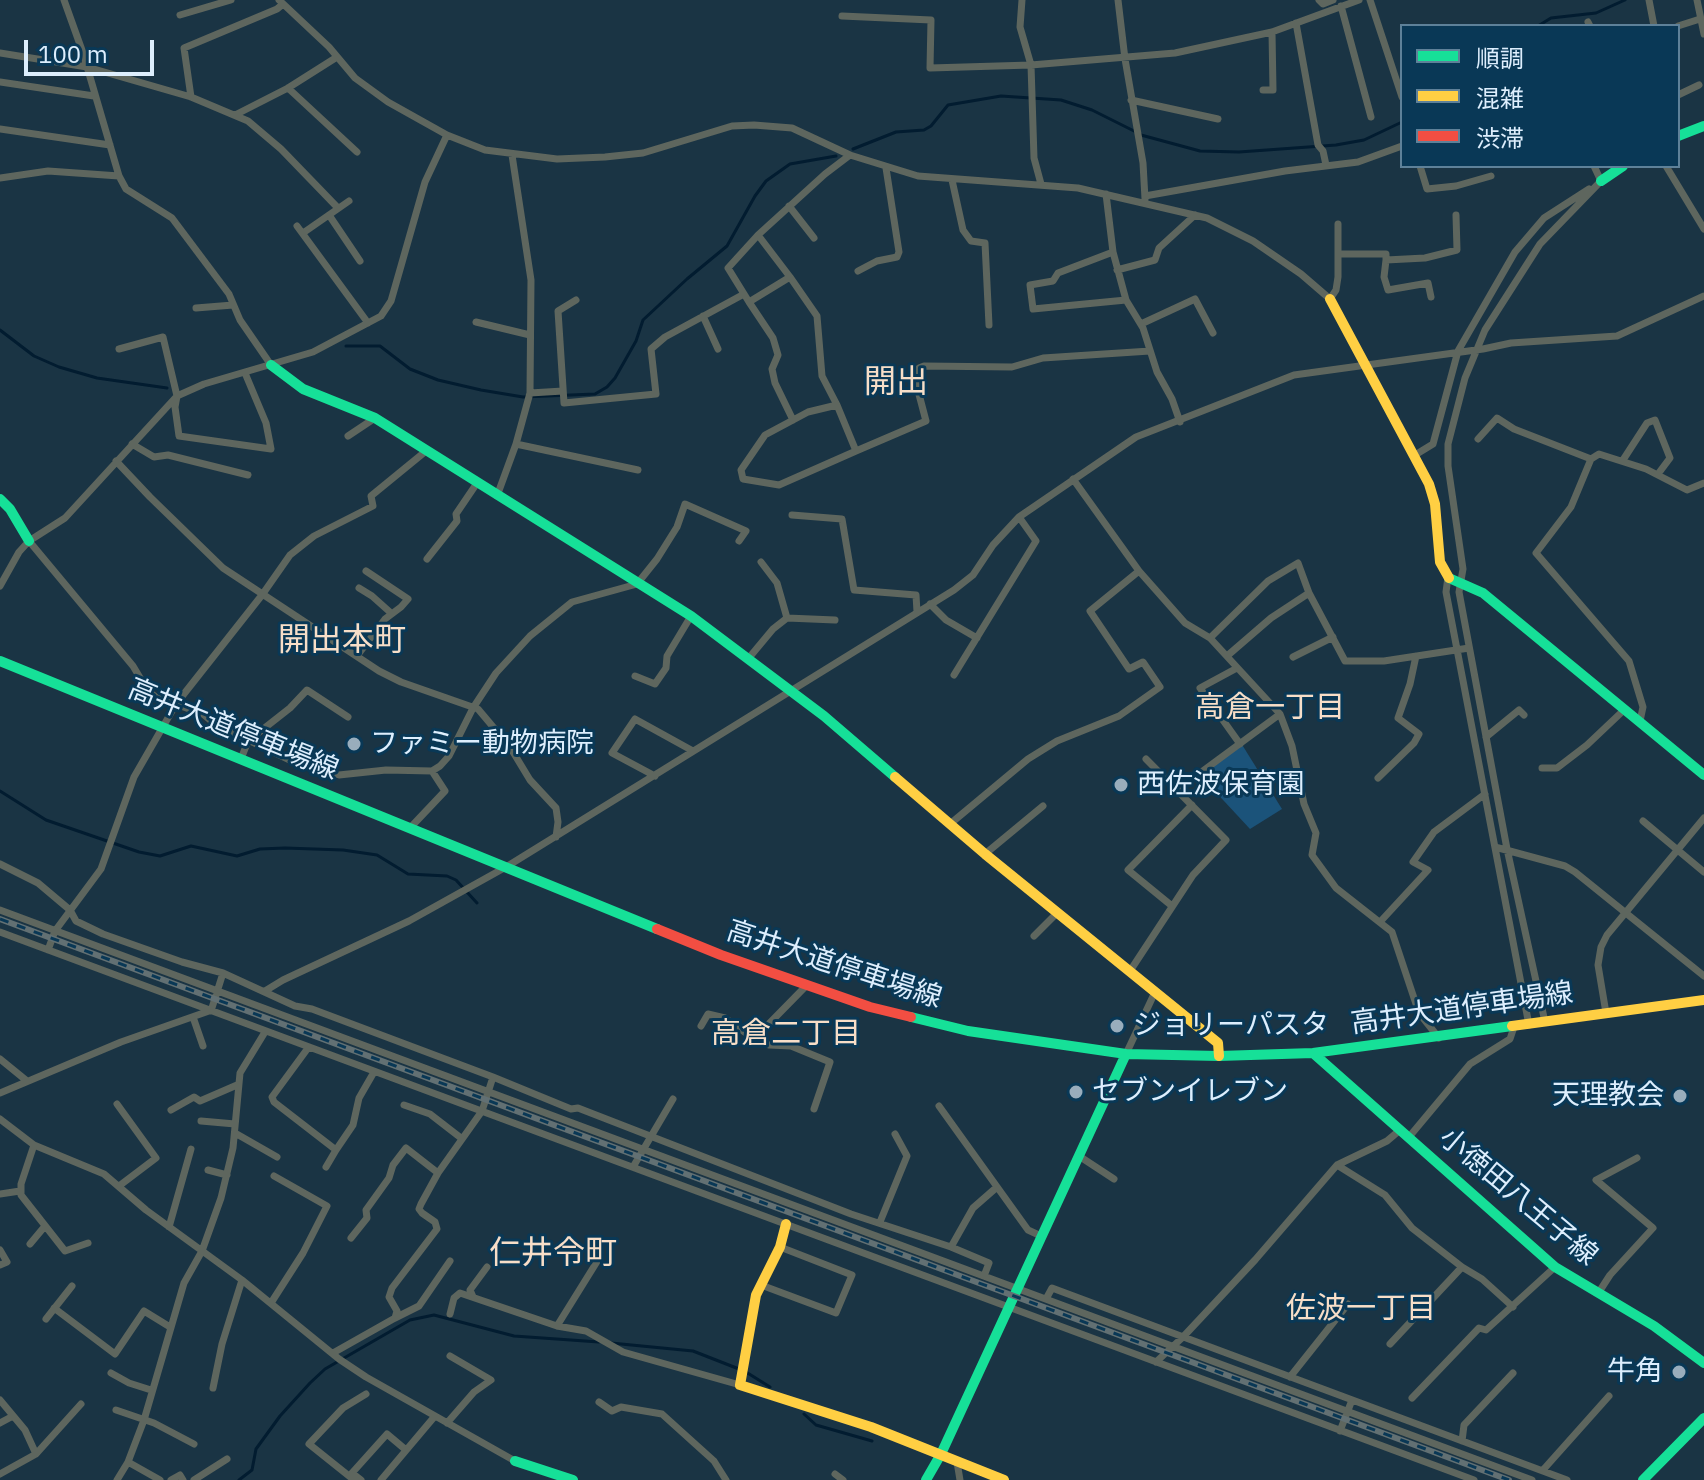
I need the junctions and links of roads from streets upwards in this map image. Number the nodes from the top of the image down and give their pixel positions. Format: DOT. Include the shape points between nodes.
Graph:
graph roads {
  1 [pos="64,0"];
  2 [pos="231,0"];
  3 [pos="1022,0"];
  4 [pos="1118,0"];
  5 [pos="1319,0"];
  6 [pos="1333,0"];
  7 [pos="1359,0"];
  8 [pos="1370,0"];
  9 [pos="1649,0"];
  10 [pos="1697,0"];
  11 [pos="281,2"];
  12 [pos="1341,6"];
  13 [pos="180,15"];
  14 [pos="842,16"];
  15 [pos="1700,19"];
  16 [pos="1296,23"];
  17 [pos="1654,24"];
  18 [pos="1680,25"];
  19 [pos="1272,32"];
  20 [pos="1704,34"];
  21 [pos="0,53"];
  22 [pos="337,57"];
  23 [pos="1125,59"];
  24 [pos="1031,65"];
  25 [pos="87,67"];
  26 [pos="0,82"];
  27 [pos="1699,85"];
  28 [pos="288,88"];
  29 [pos="1263,90"];
  30 [pos="1400,91"];
  31 [pos="1680,94"];
  32 [pos="94,96"];
  33 [pos="191,97"];
  34 [pos="1131,100"];
  35 [pos="235,115"];
  36 [pos="1371,117"];
  37 [pos="1218,119"];
  38 [pos="1704,126"];
  39 [pos="0,129"];
  40 [pos="447,135"];
  41 [pos="1680,135"];
  42 [pos="110,145"];
  43 [pos="1400,147"];
  44 [pos="357,152"];
  45 [pos="512,155"];
  46 [pos="850,155"];
  47 [pos="1326,165"];
  48 [pos="886,168"];
  49 [pos="1421,168"];
  50 [pos="1595,168"];
  51 [pos="1620,168"];
  52 [pos="1667,168"];
  53 [pos="119,176"];
  54 [pos="1491,176"];
  55 [pos="0,178"];
  56 [pos="952,180"];
  57 [pos="1601,181"];
  58 [pos="1041,184"];
  59 [pos="1106,194"];
  60 [pos="1145,198"];
  61 [pos="349,201"];
  62 [pos="789,206"];
  63 [pos="338,208"];
  64 [pos="329,215"];
  65 [pos="1195,215"];
  66 [pos="1456,215"];
  67 [pos="1338,224"];
  68 [pos="1704,229"];
  69 [pos="758,235"];
  70 [pos="814,238"];
  71 [pos="363,248"];
  72 [pos="1113,252"];
  73 [pos="1338,254"];
  74 [pos="1386,260"];
  75 [pos="1117,270"];
  76 [pos="858,271"];
  77 [pos="790,277"];
  78 [pos="744,294"];
  79 [pos="1704,296"];
  80 [pos="1431,297"];
  81 [pos="1330,299"];
  82 [pos="576,300"];
  83 [pos="1126,300"];
  84 [pos="749,302"];
  85 [pos="233,305"];
  86 [pos="196,308"];
  87 [pos="703,316"];
  88 [pos="476,322"];
  89 [pos="368,323"];
  90 [pos="1141,324"];
  91 [pos="989,325"];
  92 [pos="1213,333"];
  93 [pos="530,335"];
  94 [pos="119,349"];
  95 [pos="718,349"];
  96 [pos="1475,349"];
  97 [pos="1150,351"];
  98 [pos="1458,351"];
  99 [pos="1364,364"];
  100 [pos="271,365"];
  101 [pos="245,373"];
  102 [pos="563,391"];
  103 [pos="530,393"];
  104 [pos="177,396"];
  105 [pos="837,405"];
  106 [pos="375,418"];
  107 [pos="793,420"];
  108 [pos="1180,422"];
  109 [pos="348,436"];
  110 [pos="1478,439"];
  111 [pos="132,444"];
  112 [pos="516,444"];
  113 [pos="426,451"];
  114 [pos="856,451"];
  115 [pos="1415,455"];
  116 [pos="1591,459"];
  117 [pos="1623,460"];
  118 [pos="116,461"];
  119 [pos="638,470"];
  120 [pos="1658,474"];
  121 [pos="248,475"];
  122 [pos="1073,479"];
  123 [pos="477,483"];
  124 [pos="1704,483"];
  125 [pos="497,496"];
  126 [pos="0,499"];
  127 [pos="792,515"];
  128 [pos="1019,517"];
  129 [pos="29,541"];
  130 [pos="739,541"];
  131 [pos="427,559"];
  132 [pos="761,562"];
  133 [pos="366,571"];
  134 [pos="1139,571"];
  135 [pos="1448,577"];
  136 [pos="1461,583"];
  137 [pos="637,584"];
  138 [pos="0,586"];
  139 [pos="359,588"];
  140 [pos="1309,593"];
  141 [pos="262,595"];
  142 [pos="930,604"];
  143 [pos="917,612"];
  144 [pos="391,613"];
  145 [pos="691,616"];
  146 [pos="787,618"];
  147 [pos="835,620"];
  148 [pos="1333,637"];
  149 [pos="977,638"];
  150 [pos="1210,638"];
  151 [pos="1469,648"];
  152 [pos="1458,651"];
  153 [pos="357,656"];
  154 [pos="1227,656"];
  155 [pos="1416,656"];
  156 [pos="1293,657"];
  157 [pos="748,659"];
  158 [pos="0,661"];
  159 [pos="1237,668"];
  160 [pos="954,675"];
  161 [pos="635,676"];
  162 [pos="792,693"];
  163 [pos="176,704"];
  164 [pos="473,708"];
  165 [pos="1625,709"];
  166 [pos="1280,714"];
  167 [pos="1524,715"];
  168 [pos="348,717"];
  169 [pos="1640,721"];
  170 [pos="163,728"];
  171 [pos="1486,737"];
  172 [pos="248,741"];
  173 [pos="1240,744"];
  174 [pos="693,751"];
  175 [pos="241,759"];
  176 [pos="1146,759"];
  177 [pos="1542,768"];
  178 [pos="432,771"];
  179 [pos="320,772"];
  180 [pos="1704,775"];
  181 [pos="655,776"];
  182 [pos="1378,778"];
  183 [pos="315,790"];
  184 [pos="1177,790"];
  185 [pos="1485,794"];
  186 [pos="1192,805"];
  187 [pos="1043,806"];
  188 [pos="1704,818"];
  189 [pos="1643,821"];
  190 [pos="950,824"];
  191 [pos="410,828"];
  192 [pos="556,837"];
  193 [pos="1495,847"];
  194 [pos="1507,849"];
  195 [pos="1677,850"];
  196 [pos="985,854"];
  197 [pos="0,864"];
  198 [pos="506,867"];
  199 [pos="1704,872"];
  200 [pos="1172,906"];
  201 [pos="0,910"];
  202 [pos="70,910"];
  203 [pos="1058,912"];
  204 [pos="1626,912"];
  205 [pos="1380,922"];
  206 [pos="55,931"];
  207 [pos="0,932"];
  208 [pos="1034,936"];
  209 [pos="48,950"];
  210 [pos="1130,971"];
  211 [pos="223,973"];
  212 [pos="1704,976"];
  213 [pos="806,986"];
  214 [pos="218,991"];
  215 [pos="265,991"];
  216 [pos="1155,992"];
  217 [pos="1704,1000"];
  218 [pos="211,1011"];
  219 [pos="1606,1013"];
  220 [pos="193,1017"];
  221 [pos="1545,1022"];
  222 [pos="1529,1025"];
  223 [pos="701,1026"];
  224 [pos="1514,1027"];
  225 [pos="265,1032"];
  226 [pos="1439,1038"];
  227 [pos="754,1039"];
  228 [pos="203,1046"];
  229 [pos="308,1048"];
  230 [pos="1313,1053"];
  231 [pos="1126,1054"];
  232 [pos="1219,1056"];
  233 [pos="0,1059"];
  234 [pos="374,1072"];
  235 [pos="493,1077"];
  236 [pos="27,1081"];
  237 [pos="237,1085"];
  238 [pos="488,1092"];
  239 [pos="0,1093"];
  240 [pos="673,1099"];
  241 [pos="117,1104"];
  242 [pos="404,1105"];
  243 [pos="939,1106"];
  244 [pos="814,1109"];
  245 [pos="171,1110"];
  246 [pos="482,1111"];
  247 [pos="0,1119"];
  248 [pos="201,1121"];
  249 [pos="235,1128"];
  250 [pos="895,1134"];
  251 [pos="1405,1134"];
  252 [pos="461,1138"];
  253 [pos="652,1138"];
  254 [pos="34,1145"];
  255 [pos="191,1149"];
  256 [pos="643,1149"];
  257 [pos="336,1150"];
  258 [pos="1079,1156"];
  259 [pos="277,1157"];
  260 [pos="1637,1158"];
  261 [pos="1337,1165"];
  262 [pos="326,1167"];
  263 [pos="633,1167"];
  264 [pos="208,1170"];
  265 [pos="438,1173"];
  266 [pos="227,1175"];
  267 [pos="274,1176"];
  268 [pos="1114,1179"];
  269 [pos="119,1186"];
  270 [pos="997,1187"];
  271 [pos="20,1191"];
  272 [pos="0,1194"];
  273 [pos="880,1222"];
  274 [pos="786,1224"];
  275 [pos="45,1226"];
  276 [pos="169,1227"];
  277 [pos="1041,1236"];
  278 [pos="351,1238"];
  279 [pos="88,1243"];
  280 [pos="30,1244"];
  281 [pos="780,1247"];
  282 [pos="951,1247"];
  283 [pos="0,1250"];
  284 [pos="202,1251"];
  285 [pos="598,1260"];
  286 [pos="450,1261"];
  287 [pos="0,1265"];
  288 [pos="487,1267"];
  289 [pos="1462,1267"];
  290 [pos="1555,1267"];
  291 [pos="984,1276"];
  292 [pos="242,1280"];
  293 [pos="761,1285"];
  294 [pos="72,1286"];
  295 [pos="1017,1287"];
  296 [pos="1599,1292"];
  297 [pos="473,1297"];
  298 [pos="1046,1299"];
  299 [pos="271,1303"];
  300 [pos="1348,1304"];
  301 [pos="1008,1307"];
  302 [pos="1513,1307"];
  303 [pos="54,1308"];
  304 [pos="450,1314"];
  305 [pos="395,1318"];
  306 [pos="46,1319"];
  307 [pos="557,1326"];
  308 [pos="170,1327"];
  309 [pos="1183,1337"];
  310 [pos="1390,1344"];
  311 [pos="1173,1347"];
  312 [pos="450,1356"];
  313 [pos="339,1358"];
  314 [pos="1156,1362"];
  315 [pos="1704,1363"];
  316 [pos="111,1373"];
  317 [pos="1513,1373"];
  318 [pos="742,1375"];
  319 [pos="1290,1377"];
  320 [pos="213,1388"];
  321 [pos="151,1390"];
  322 [pos="366,1394"];
  323 [pos="1609,1396"];
  324 [pos="1412,1398"];
  325 [pos="0,1400"];
  326 [pos="1352,1400"];
  327 [pos="599,1402"];
  328 [pos="81,1404"];
  329 [pos="116,1410"];
  330 [pos="1348,1410"];
  331 [pos="13,1416"];
  332 [pos="435,1416"];
  333 [pos="144,1420"];
  334 [pos="0,1423"];
  335 [pos="447,1423"];
  336 [pos="1702,1424"];
  337 [pos="1340,1431"];
  338 [pos="1462,1441"];
  339 [pos="194,1444"];
  340 [pos="406,1450"];
  341 [pos="36,1454"];
  342 [pos="941,1454"];
  343 [pos="227,1459"];
  344 [pos="1515,1460"];
  345 [pos="515,1461"];
  346 [pos="128,1462"];
  347 [pos="957,1462"];
  348 [pos="1543,1470"];
  349 [pos="0,1474"];
  350 [pos="835,1474"];
  351 [pos="1510,1476"];
  352 [pos="117,1480"];
  353 [pos="160,1480"];
  354 [pos="171,1480"];
  355 [pos="183,1480"];
  356 [pos="194,1480"];
  357 [pos="354,1480"];
  358 [pos="361,1480"];
  359 [pos="381,1480"];
  360 [pos="573,1480"];
  361 [pos="726,1480"];
  362 [pos="843,1480"];
  363 [pos="926,1480"];
  364 [pos="960,1480"];
  365 [pos="1004,1480"];
  366 [pos="1474,1480"];
  367 [pos="1532,1480"];
  368 [pos="1567,1480"];
  369 [pos="1643,1480"];
  1 -- 25 [label="street"];
  2 -- 13 [label="street"];
  3 -- 24 [label="street" via="1020,27"];
  4 -- 23 [label="street"];
  5 -- 6 [label="street"];
  7 -- 12 [label="street"];
  8 -- 30 [label="street"];
  9 -- 17 [label="street"];
  10 -- 15 [label="street"];
  11 -- 22 [label="street"];
  11 -- 33 [label="street" via="277,9 184,48"];
  12 -- 16 [label="street"];
  12 -- 36 [label="street"];
  14 -- 24 [label="street" via="931,20 930,68"];
  15 -- 18 [label="street"];
  15 -- 20 [label="street"];
  16 -- 19 [label="street"];
  16 -- 47 [label="street"];
  19 -- 23 [label="street"];
  19 -- 29 [label="street" via="1273,90"];
  21 -- 25 [label="street"];
  22 -- 28 [label="street"];
  22 -- 40 [label="street" via="388,102"];
  23 -- 24 [label="street"];
  23 -- 34 [label="street"];
  24 -- 58 [label="street" via="1034,158"];
  25 -- 32 [label="street"];
  25 -- 33 [label="street"];
  26 -- 32 [label="street"];
  27 -- 31 [label="street"];
  28 -- 35 [label="street"];
  28 -- 44 [label="street"];
  32 -- 42 [label="street"];
  33 -- 35 [label="street"];
  34 -- 37 [label="street"];
  34 -- 60 [label="street"];
  35 -- 63 [label="street" via="262,131"];
  38 -- 41 [label="street"];
  39 -- 42 [label="street"];
  40 -- 45 [label="street"];
  40 -- 89 [label="street" via="425,182 391,301"];
  42 -- 53 [label="street"];
  43 -- 47 [label="street" via="1358,162"];
  45 -- 46 [label="street" via="557,159 643,153 732,126 754,125 792,128"];
  45 -- 93 [label="street" via="531,280"];
  46 -- 48 [label="street"];
  46 -- 62 [label="street"];
  47 -- 60 [label="street"];
  48 -- 56 [label="street"];
  48 -- 76 [label="street" via="899,252"];
  49 -- 54 [label="street" via="1427,189"];
  50 -- 57 [label="street"];
  51 -- 57 [label="street"];
  52 -- 68 [label="street"];
  53 -- 55 [label="street" via="48,171"];
  53 -- 85 [label="street" via="126,189 172,218"];
  56 -- 58 [label="street"];
  56 -- 91 [label="street" via="963,230 971,241 985,243"];
  57 -- 96 [label="street" via="1540,244"];
  57 -- 98 [label="street" via="1529,232"];
  58 -- 59 [label="street"];
  59 -- 60 [label="street"];
  59 -- 72 [label="street"];
  60 -- 65 [label="street"];
  61 -- 63 [label="street"];
  62 -- 69 [label="street"];
  62 -- 70 [label="street"];
  63 -- 64 [label="street"];
  64 -- 71 [label="street" via="357,257"];
  64 -- 89 [label="street" via="300,230"];
  65 -- 75 [label="street" via="1159,248 1155,260"];
  65 -- 81 [label="street" via="1253,241"];
  66 -- 74 [label="street" via="1457,250"];
  67 -- 73 [label="street"];
  69 -- 77 [label="street"];
  69 -- 78 [label="street" via="728,268"];
  72 -- 75 [label="street"];
  72 -- 83 [label="street" via="1058,273 1053,281 1030,285 1033,309"];
  73 -- 74 [label="street" via="1386,254"];
  73 -- 81 [label="street" via="1336,290"];
  74 -- 80 [label="street" via="1388,290 1428,283"];
  75 -- 83 [label="street"];
  77 -- 84 [label="street"];
  77 -- 105 [label="street" via="817,316 822,376"];
  78 -- 84 [label="street"];
  78 -- 87 [label="street"];
  79 -- 96 [label="street" via="1617,336"];
  81 -- 99 [label="street"];
  82 -- 102 [label="street" via="558,311"];
  83 -- 90 [label="street"];
  84 -- 107 [label="street" via="773,338 778,355 772,369"];
  85 -- 86 [label="street"];
  85 -- 100 [label="street"];
  87 -- 95 [label="street"];
  87 -- 102 [label="street" via="651,349 656,394 564,403"];
  88 -- 93 [label="street"];
  89 -- 100 [label="street" via="327,347"];
  90 -- 92 [label="street" via="1195,299"];
  90 -- 97 [label="street"];
  93 -- 103 [label="street"];
  94 -- 104 [label="street" via="163,337"];
  96 -- 98 [label="street"];
  96 -- 136 [label="street" via="1448,444"];
  97 -- 108 [label="street"];
  97 -- 114 [label="street" via="1043,358 1012,367 924,366 916,383 926,421"];
  98 -- 99 [label="street"];
  98 -- 115 [label="street" via="1433,444"];
  99 -- 108 [label="street" via="1280,379"];
  99 -- 115 [label="street"];
  100 -- 101 [label="street"];
  100 -- 106 [label="street" via="303,389"];
  101 -- 104 [label="street"];
  101 -- 104 [label="street" via="271,449 179,436"];
  102 -- 103 [label="street"];
  103 -- 112 [label="street"];
  104 -- 111 [label="street"];
  105 -- 107 [label="street"];
  105 -- 114 [label="street"];
  106 -- 109 [label="street"];
  106 -- 113 [label="street"];
  107 -- 114 [label="street" via="765,435 741,470 743,479 779,485"];
  108 -- 122 [label="street" via="1136,437"];
  110 -- 116 [label="street" via="1497,418"];
  111 -- 118 [label="street"];
  111 -- 121 [label="street" via="154,457 168,455"];
  112 -- 119 [label="street"];
  112 -- 125 [label="street"];
  113 -- 123 [label="street"];
  113 -- 141 [label="street" via="371,496 373,506 314,536 290,555"];
  115 -- 135 [label="street" via="1435,504 1440,562"];
  116 -- 117 [label="street" via="1599,454"];
  116 -- 169 [label="street" via="1571,507 1536,553 1629,661 1643,707"];
  117 -- 120 [label="street"];
  117 -- 120 [label="street" via="1647,423 1655,420 1670,458"];
  118 -- 129 [label="street" via="65,518"];
  118 -- 141 [label="street" via="223,568"];
  120 -- 124 [label="street" via="1687,490"];
  122 -- 128 [label="street"];
  122 -- 134 [label="street"];
  123 -- 125 [label="street"];
  123 -- 131 [label="street" via="456,514 457,521"];
  125 -- 137 [label="street"];
  126 -- 129 [label="street"];
  127 -- 143 [label="street" via="842,519 854,590 916,595"];
  128 -- 142 [label="street" via="973,575"];
  128 -- 149 [label="street" via="1036,541"];
  129 -- 138 [label="street"];
  129 -- 163 [label="street" via="148,691"];
  130 -- 137 [label="street" via="746,531 685,504 677,527"];
  132 -- 146 [label="street" via="777,583"];
  133 -- 144 [label="street" via="408,599"];
  134 -- 150 [label="street" via="1185,623"];
  134 -- 190 [label="street" via="1090,611 1129,669 1143,662 1160,687 1119,716 1028,759"];
  135 -- 136 [label="street"];
  135 -- 152 [label="street"];
  136 -- 151 [label="street"];
  136 -- 165 [label="street" via="1483,593"];
  137 -- 145 [label="street"];
  137 -- 164 [label="street" via="561,608 496,673"];
  139 -- 144 [label="street"];
  140 -- 148 [label="street"];
  140 -- 150 [label="street" via="1298,563 1268,581"];
  140 -- 154 [label="street"];
  141 -- 153 [label="street"];
  141 -- 163 [label="street"];
  142 -- 143 [label="street"];
  142 -- 149 [label="street"];
  143 -- 162 [label="street"];
  144 -- 153 [label="street"];
  145 -- 157 [label="street"];
  145 -- 161 [label="street" via="655,684"];
  146 -- 147 [label="street"];
  146 -- 157 [label="street"];
  148 -- 155 [label="street" via="1345,661"];
  148 -- 156 [label="street"];
  149 -- 160 [label="street"];
  150 -- 154 [label="street"];
  151 -- 152 [label="street"];
  151 -- 171 [label="street"];
  152 -- 155 [label="street"];
  152 -- 185 [label="street"];
  153 -- 164 [label="street" via="401,682"];
  154 -- 159 [label="street"];
  155 -- 182 [label="street" via="1398,718 1419,734"];
  157 -- 162 [label="street"];
  158 -- 170 [label="street, 高井大道停車場線"];
  159 -- 166 [label="street"];
  159 -- 173 [label="street" via="1200,688"];
  162 -- 174 [label="street"];
  162 -- 190 [label="street"];
  163 -- 170 [label="street"];
  163 -- 172 [label="street"];
  164 -- 178 [label="street" via="449,756"];
  164 -- 192 [label="street" via="488,719 556,808"];
  165 -- 169 [label="street"];
  165 -- 177 [label="street" via="1557,768"];
  166 -- 173 [label="street"];
  166 -- 205 [label="street" via="1316,833 1312,855 1336,888"];
  167 -- 171 [label="street" via="1519,710"];
  168 -- 172 [label="street" via="307,690"];
  169 -- 180 [label="street"];
  170 -- 175 [label="street, 高井大道停車場線"];
  170 -- 202 [label="street" via="134,777 101,869"];
  171 -- 194 [label="street"];
  172 -- 175 [label="street"];
  172 -- 179 [label="street"];
  173 -- 184 [label="street"];
  174 -- 181 [label="street"];
  174 -- 181 [label="street" via="635,719 612,753"];
  175 -- 183 [label="street, 高井大道停車場線"];
  176 -- 184 [label="street"];
  178 -- 179 [label="street"];
  178 -- 191 [label="street" via="445,791"];
  179 -- 183 [label="street"];
  181 -- 192 [label="street"];
  183 -- 191 [label="street, 高井大道停車場線"];
  184 -- 186 [label="street"];
  185 -- 193 [label="street"];
  185 -- 205 [label="street" via="1428,840 1413,862 1428,870"];
  186 -- 200 [label="street" via="1226,840"];
  186 -- 200 [label="street" via="1128,870"];
  187 -- 196 [label="street"];
  188 -- 195 [label="street"];
  189 -- 195 [label="street"];
  190 -- 196 [label="street"];
  191 -- 198 [label="street, 高井大道停車場線"];
  192 -- 198 [label="street"];
  193 -- 194 [label="street"];
  193 -- 222 [label="street"];
  194 -- 204 [label="street" via="1565,866"];
  194 -- 221 [label="street"];
  195 -- 199 [label="street"];
  195 -- 204 [label="street"];
  196 -- 203 [label="street"];
  197 -- 202 [label="street" via="38,883"];
  198 -- 213 [label="street, 高井大道停車場線"];
  198 -- 215 [label="street"];
  200 -- 210 [label="street"];
  201 -- 206 [label="street"];
  202 -- 206 [label="street"];
  202 -- 211 [label="street" via="76,921 103,934"];
  203 -- 208 [label="street"];
  203 -- 210 [label="street"];
  204 -- 212 [label="street"];
  204 -- 219 [label="street" via="1601,947 1598,965"];
  205 -- 226 [label="street" via="1392,932 1419,1013"];
  206 -- 209 [label="street"];
  206 -- 214 [label="street"];
  207 -- 209 [label="street"];
  209 -- 218 [label="street"];
  210 -- 216 [label="street"];
  211 -- 214 [label="street"];
  211 -- 215 [label="street"];
  213 -- 227 [label="street"];
  213 -- 231 [label="street, 高井大道停車場線" via="968,1031"];
  214 -- 218 [label="street"];
  214 -- 238 [label="street"];
  215 -- 235 [label="street"];
  216 -- 231 [label="street"];
  216 -- 232 [label="street" via="1218,1043"];
  217 -- 219 [label="street, 高井大道停車場線"];
  218 -- 220 [label="street"];
  218 -- 225 [label="street"];
  219 -- 221 [label="street, 高井大道停車場線"];
  220 -- 228 [label="street"];
  220 -- 236 [label="street"];
  221 -- 222 [label="street, 高井大道停車場線"];
  222 -- 224 [label="street, 高井大道停車場線"];
  223 -- 227 [label="street" via="708,1014 725,1018"];
  224 -- 226 [label="street, 高井大道停車場線"];
  224 -- 251 [label="street" via="1510,1039 1470,1064"];
  225 -- 229 [label="street"];
  225 -- 237 [label="street" via="244,1063"];
  226 -- 230 [label="street, 高井大道停車場線"];
  227 -- 244 [label="street" via="791,1046 830,1062"];
  229 -- 234 [label="street"];
  229 -- 257 [label="street" via="272,1097"];
  230 -- 232 [label="street, 高井大道停車場線"];
  230 -- 251 [label="street, 小徳田八王子線"];
  231 -- 232 [label="street, 高井大道停車場線"];
  231 -- 258 [label="street"];
  233 -- 236 [label="street"];
  234 -- 246 [label="street"];
  234 -- 257 [label="street" via="359,1098 353,1125"];
  235 -- 238 [label="street"];
  235 -- 253 [label="street"];
  236 -- 239 [label="street"];
  237 -- 245 [label="street" via="200,1101 194,1097"];
  237 -- 249 [label="street"];
  238 -- 246 [label="street"];
  238 -- 256 [label="street"];
  240 -- 253 [label="street"];
  241 -- 269 [label="street" via="156,1158"];
  242 -- 252 [label="street" via="430,1114"];
  243 -- 270 [label="street"];
  246 -- 252 [label="street"];
  246 -- 263 [label="street"];
  247 -- 254 [label="street"];
  248 -- 249 [label="street"];
  249 -- 259 [label="street"];
  249 -- 266 [label="street"];
  250 -- 273 [label="street" via="907,1156"];
  251 -- 261 [label="street"];
  251 -- 290 [label="street, 小徳田八王子線"];
  252 -- 265 [label="street"];
  253 -- 256 [label="street"];
  253 -- 273 [label="street"];
  254 -- 269 [label="street" via="104,1174"];
  254 -- 271 [label="street"];
  255 -- 276 [label="street"];
  256 -- 263 [label="street"];
  256 -- 291 [label="street"];
  257 -- 262 [label="street"];
  258 -- 268 [label="street"];
  258 -- 277 [label="street"];
  260 -- 296 [label="street" via="1596,1180 1653,1228"];
  261 -- 289 [label="street" via="1385,1195 1412,1228"];
  261 -- 309 [label="street"];
  263 -- 274 [label="street"];
  264 -- 266 [label="street"];
  265 -- 278 [label="street" via="406,1148"];
  265 -- 305 [label="street" via="419,1209 437,1229 392,1288"];
  266 -- 284 [label="street"];
  267 -- 299 [label="street" via="327,1206"];
  269 -- 276 [label="street"];
  270 -- 277 [label="street" via="1028,1230"];
  270 -- 282 [label="street" via="973,1208"];
  271 -- 272 [label="street"];
  271 -- 275 [label="street"];
  273 -- 282 [label="street"];
  274 -- 281 [label="street"];
  274 -- 301 [label="street"];
  275 -- 279 [label="street" via="65,1251"];
  275 -- 280 [label="street"];
  276 -- 284 [label="street"];
  277 -- 295 [label="street"];
  281 -- 293 [label="street"];
  281 -- 293 [label="street" via="852,1275 836,1313"];
  282 -- 291 [label="street" via="989,1263"];
  283 -- 287 [label="street" via="7,1262"];
  284 -- 292 [label="street"];
  284 -- 308 [label="street" via="184,1283"];
  285 -- 307 [label="street"];
  286 -- 305 [label="street" via="419,1306"];
  288 -- 297 [label="street" via="470,1290"];
  289 -- 302 [label="street"];
  289 -- 310 [label="street"];
  290 -- 296 [label="street, 小徳田八王子線"];
  290 -- 302 [label="street"];
  291 -- 295 [label="street"];
  292 -- 299 [label="street"];
  292 -- 320 [label="street"];
  293 -- 318 [label="street"];
  294 -- 303 [label="street"];
  295 -- 298 [label="street"];
  295 -- 301 [label="street"];
  296 -- 315 [label="street, 小徳田八王子線"];
  297 -- 304 [label="street" via="460,1293"];
  297 -- 307 [label="street"];
  298 -- 309 [label="street" via="1052,1288"];
  298 -- 311 [label="street"];
  299 -- 313 [label="street"];
  300 -- 319 [label="street"];
  301 -- 314 [label="street"];
  301 -- 342 [label="street"];
  302 -- 324 [label="street" via="1486,1330 1479,1328"];
  303 -- 306 [label="street"];
  303 -- 308 [label="street" via="115,1354 144,1311"];
  305 -- 313 [label="street"];
  307 -- 318 [label="street" via="586,1331 623,1352"];
  308 -- 321 [label="street"];
  309 -- 311 [label="street"];
  309 -- 319 [label="street"];
  311 -- 314 [label="street"];
  311 -- 330 [label="street"];
  312 -- 335 [label="street" via="491,1380"];
  313 -- 332 [label="street"];
  314 -- 337 [label="street"];
  316 -- 321 [label="street"];
  317 -- 338 [label="street" via="1464,1425"];
  318 -- 342 [label="street"];
  319 -- 326 [label="street"];
  321 -- 333 [label="street"];
  322 -- 357 [label="street" via="343,1408 309,1444"];
  323 -- 348 [label="street"];
  325 -- 331 [label="street"];
  326 -- 330 [label="street"];
  326 -- 338 [label="street"];
  327 -- 361 [label="street" via="612,1411 621,1407 662,1414 714,1461"];
  328 -- 341 [label="street"];
  329 -- 333 [label="street"];
  330 -- 337 [label="street"];
  330 -- 351 [label="street"];
  331 -- 334 [label="street"];
  331 -- 341 [label="street"];
  332 -- 335 [label="street"];
  332 -- 340 [label="street"];
  333 -- 339 [label="street"];
  333 -- 346 [label="street"];
  335 -- 345 [label="street"];
  336 -- 369 [label="street"];
  337 -- 366 [label="street"];
  338 -- 344 [label="street"];
  340 -- 358 [label="street" via="387,1434 352,1473"];
  340 -- 359 [label="street"];
  341 -- 349 [label="street"];
  342 -- 347 [label="street"];
  342 -- 363 [label="street"];
  343 -- 356 [label="street"];
  344 -- 348 [label="street"];
  344 -- 351 [label="street"];
  345 -- 360 [label="street"];
  346 -- 352 [label="street"];
  346 -- 353 [label="street"];
  347 -- 364 [label="street"];
  347 -- 365 [label="street"];
  348 -- 368 [label="street"];
  350 -- 362 [label="street"];
  351 -- 367 [label="street"];
  354 -- 355 [label="street" via="180,1475"];
}
